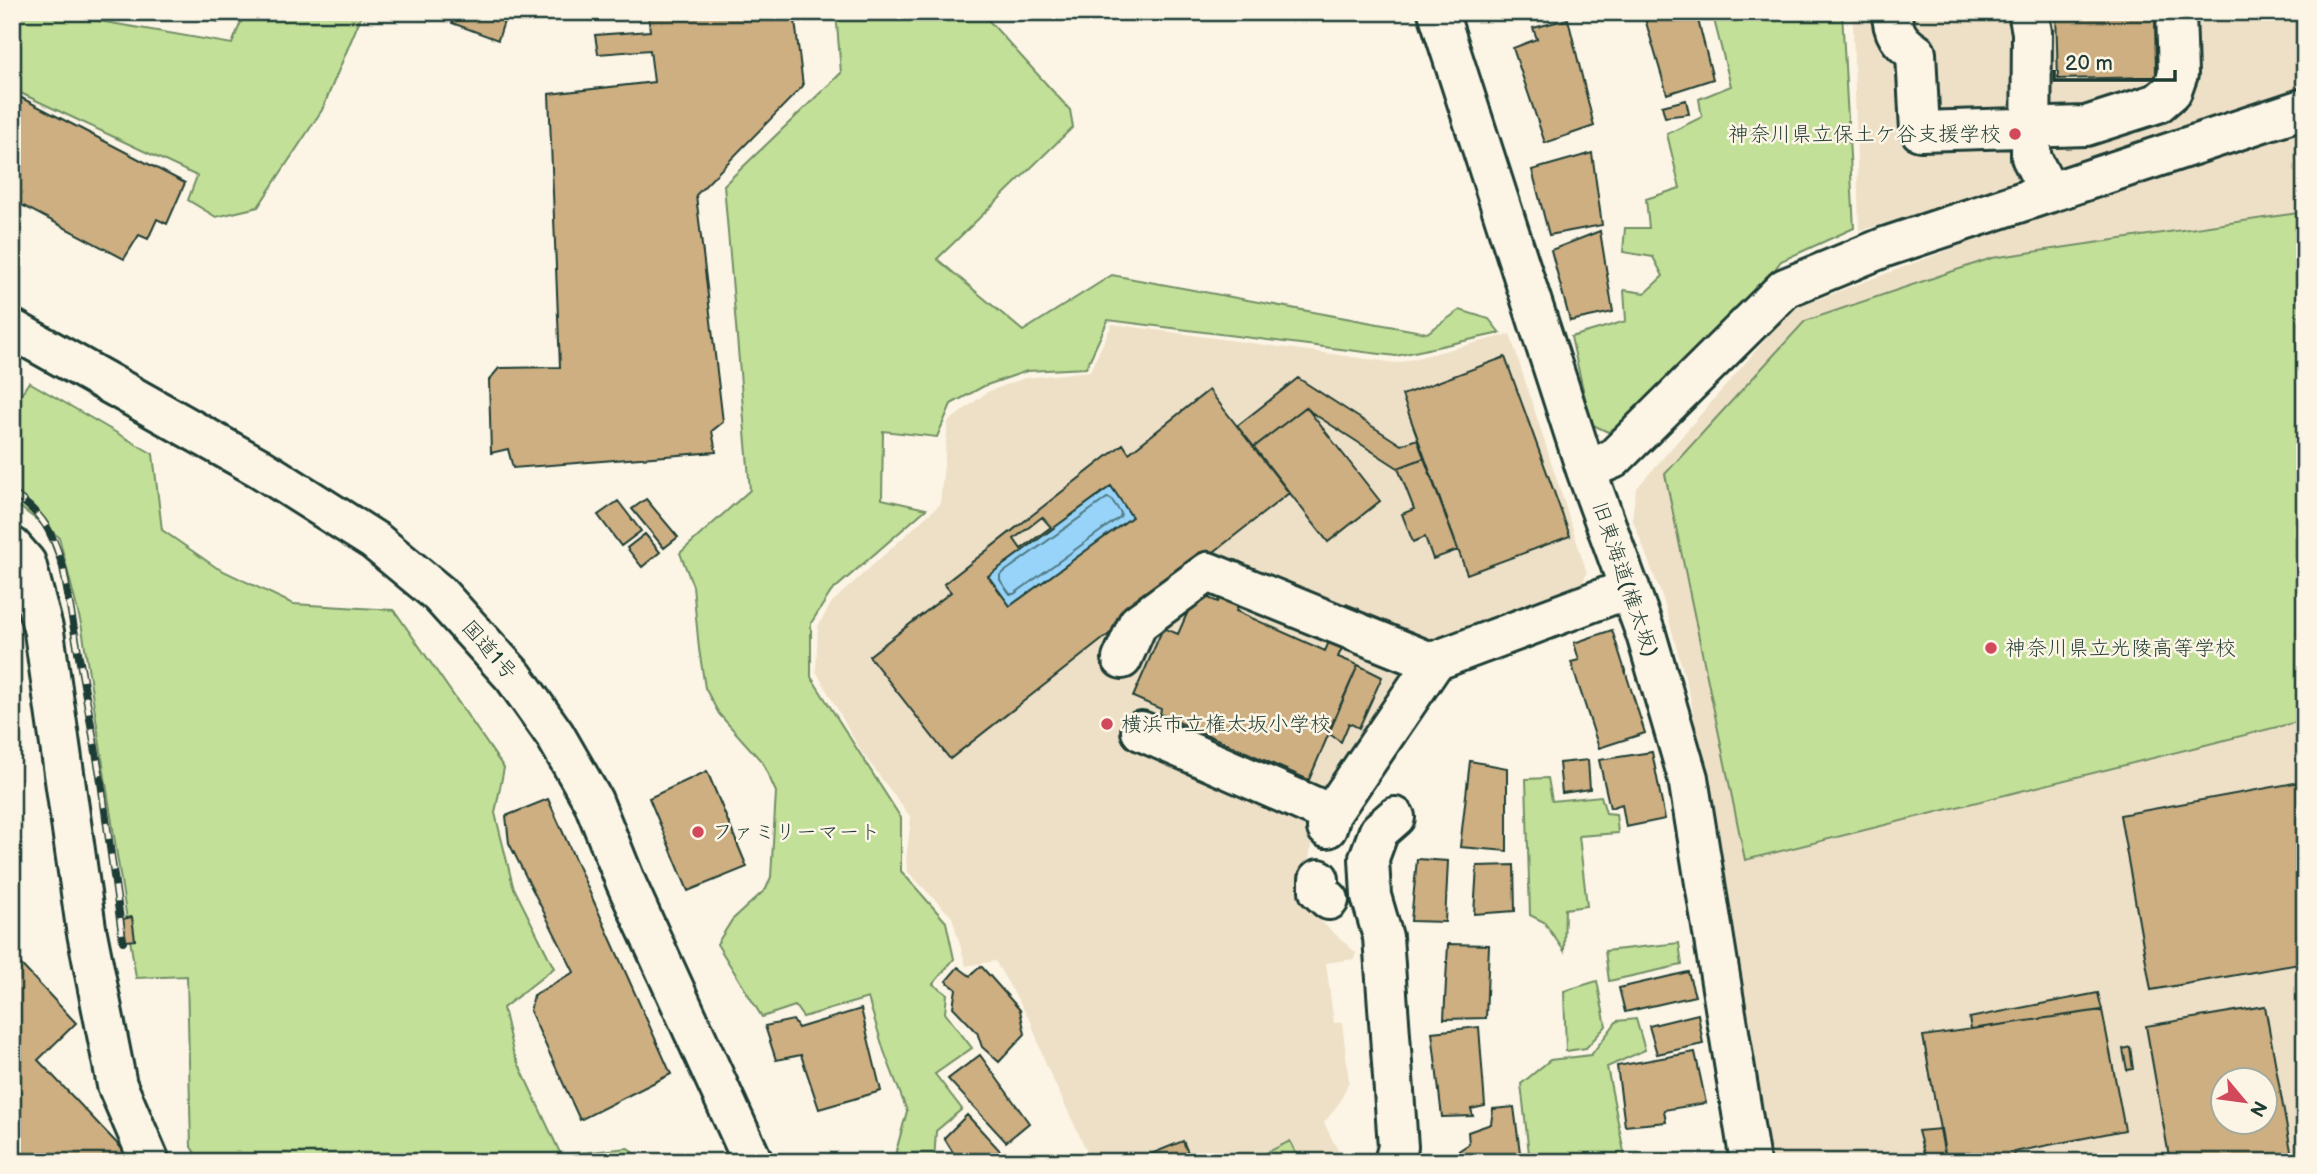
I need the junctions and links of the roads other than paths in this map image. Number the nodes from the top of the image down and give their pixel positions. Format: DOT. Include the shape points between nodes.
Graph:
graph roads {
  1 [pos="1438,12"];
  2 [pos="1892,12"];
  3 [pos="2028,12"];
  4 [pos="2176,12"];
  5 [pos="2305,108"];
  6 [pos="2031,128"];
  7 [pos="2049,193"];
  8 [pos="12,329"];
  9 [pos="1586,470"];
  10 [pos="12,547"];
  11 [pos="1630,588"];
  12 [pos="1122,659"];
  13 [pos="1433,663"];
  14 [pos="1141,731"];
  15 [pos="1395,817"];
  16 [pos="149,1162"];
  17 [pos="753,1162"];
  18 [pos="1394,1162"];
  19 [pos="1750,1162"];
  1 -- 9 [label="main road, 旧東海道(権太坂)"];
  2 -- 6 [label="main road" via="1894,31 1903,45 1916,53 1920,131"];
  3 -- 6 [label="main road"];
  4 -- 6 [label="main road" via="2178,74 2166,98 2086,126"];
  5 -- 7 [label="main road"];
  6 -- 7 [label="main road" via="2031,157"];
  7 -- 9 [label="main road" via="1885,247 1785,288 1613,459"];
  8 -- 17 [label="main road, 国道1号" via="260,467 376,541 438,593 505,667 555,735 593,801"];
  9 -- 11 [label="main road, 旧東海道(権太坂)"];
  10 -- 16 [label="main road" via="26,563 44,632 86,928 117,1085"];
  11 -- 13 [label="main road"];
  11 -- 19 [label="main road, 旧東海道(権太坂)" via="1688,778"];
  12 -- 13 [label="main road" via="1138,623 1208,572"];
  13 -- 14 [label="main road" via="1329,821"];
  15 -- 18 [label="main road" via="1379,831 1369,858 1371,896 1348,909 1398,1147"];
}
